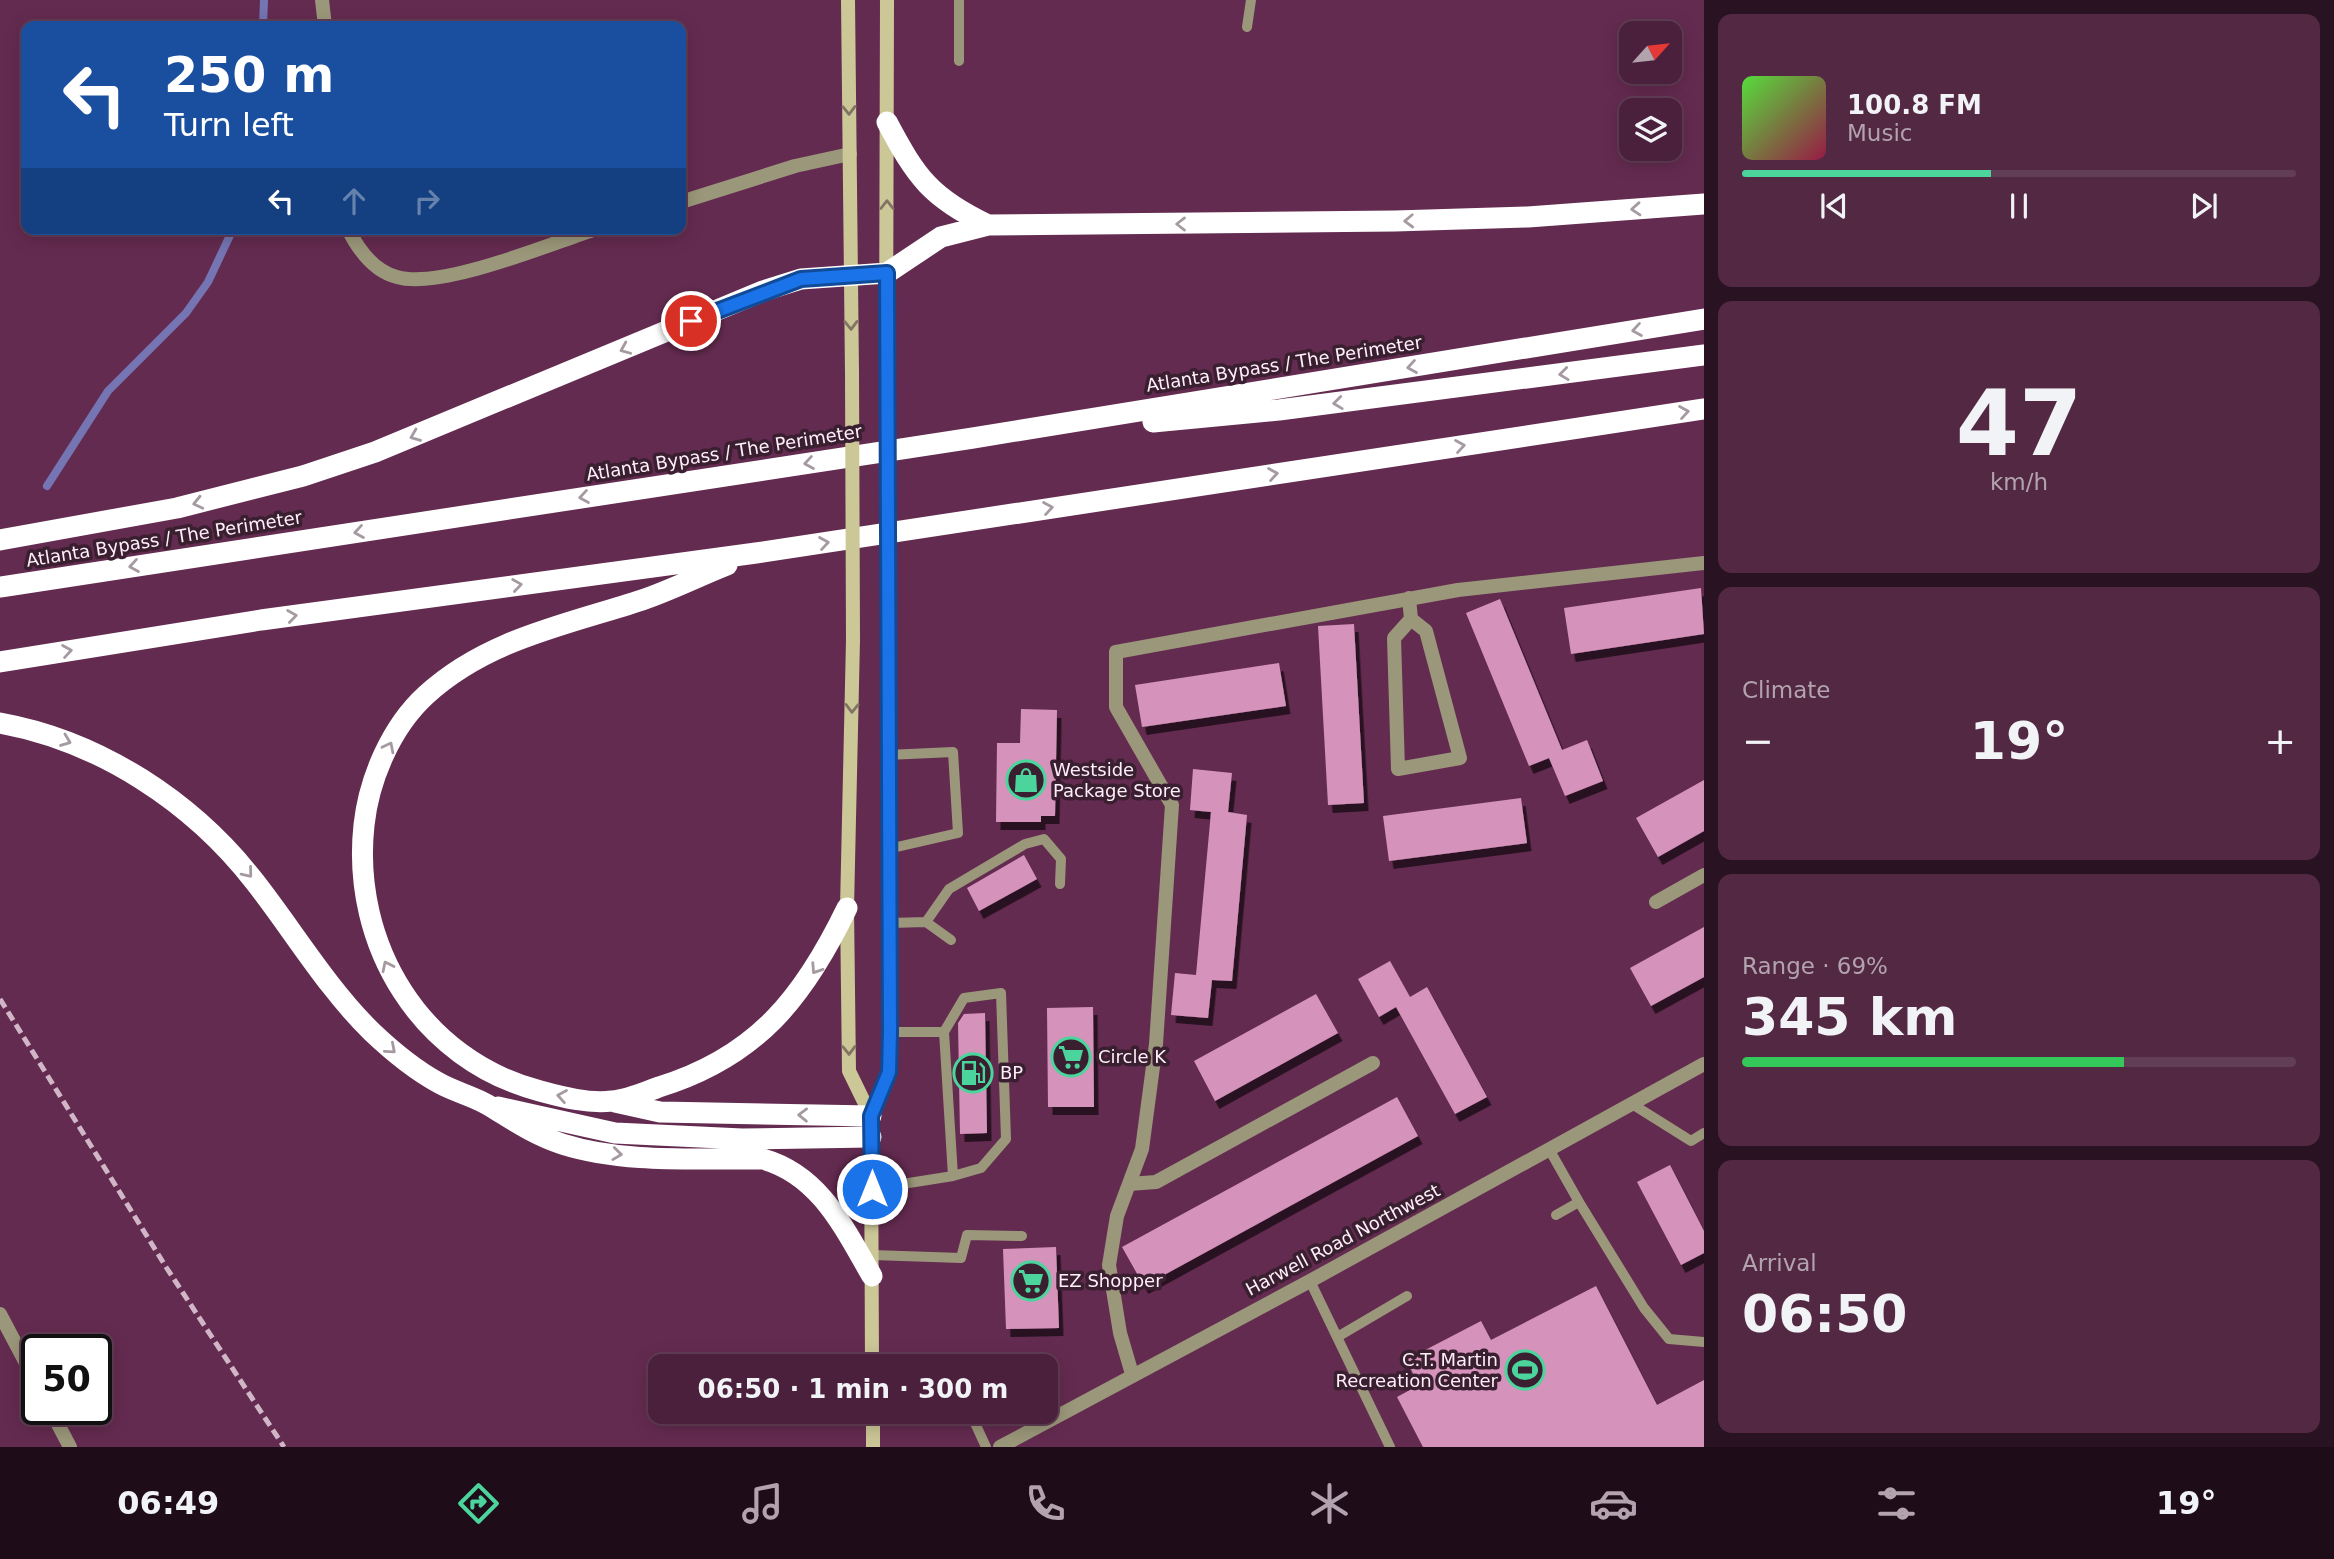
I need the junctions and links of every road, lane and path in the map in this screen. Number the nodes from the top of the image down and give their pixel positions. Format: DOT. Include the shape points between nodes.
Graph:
graph roads {
  1 [pos="322,0"];
  2 [pos="848,0"];
  3 [pos="887,0"];
  4 [pos="959,0"];
  5 [pos="1251,0"];
  6 [pos="324,21"];
  7 [pos="1247,27"];
  8 [pos="960,61"];
  9 [pos="887,122"];
  10 [pos="850,154"];
  11 [pos="686,200"];
  12 [pos="1704,204"];
  13 [pos="988,225"];
  14 [pos="351,235"];
  15 [pos="577,235"];
  16 [pos="887,273"];
  17 [pos="851,276"];
  18 [pos="1704,319"];
  19 [pos="1704,355"];
  20 [pos="1704,409"];
  21 [pos="973,438"];
  22 [pos="0,540"];
  23 [pos="756,553"];
  24 [pos="1704,562"];
  25 [pos="0,587"];
  26 [pos="1409,598"];
  27 [pos="1411,619"];
  28 [pos="0,662"];
  29 [pos="0,723"];
  30 [pos="887,755"];
  31 [pos="888,849"];
  32 [pos="1704,876"];
  33 [pos="1060,884"];
  34 [pos="1656,902"];
  35 [pos="847,908"];
  36 [pos="926,922"];
  37 [pos="889,923"];
  38 [pos="951,940"];
  39 [pos="890,1032"];
  40 [pos="944,1032"];
  41 [pos="1373,1063"];
  42 [pos="1704,1064"];
  43 [pos="613,1101"];
  44 [pos="486,1104"];
  45 [pos="1632,1104"];
  46 [pos="871,1116"];
  47 [pos="1704,1133"];
  48 [pos="871,1137"];
  49 [pos="1549,1149"];
  50 [pos="954,1176"];
  51 [pos="1129,1184"];
  52 [pos="872,1189"];
  53 [pos="1579,1202"];
  54 [pos="1556,1215"];
  55 [pos="1022,1236"];
  56 [pos="872,1265"];
  57 [pos="1310,1281"];
  58 [pos="1407,1296"];
  59 [pos="0,1314"];
  60 [pos="1339,1336"];
  61 [pos="1704,1342"];
  62 [pos="21,1354"];
  63 [pos="873,1354"];
  64 [pos="1132,1374"];
  65 [pos="873,1424"];
  66 [pos="975,1424"];
  67 [pos="58,1425"];
  68 [pos="1386,1445"];
  69 [pos="70,1447"];
  70 [pos="873,1447"];
  71 [pos="986,1447"];
  72 [pos="1000,1447"];
  1 -- 6 [label="street"];
  2 -- 10 [label="main road, one-way"];
  3 -- 9 [label="main road"];
  4 -- 8 [label="lane"];
  5 -- 7 [label="lane"];
  9 -- 13 [label="highway" via="915,172 936,196"];
  16 -- 9 [label="main road, one-way"];
  10 -- 11 [label="street"];
  10 -- 17 [label="main road"];
  12 -- 13 [label="highway, one-way" via="1408,221"];
  13 -- 16 [label="highway" via="940,237"];
  14 -- 15 [label="street" via="362,255 396,278 439,279"];
  16 -- 17 [label="highway"];
  16 -- 30 [label="main road, bridge"];
  17 -- 22 [label="highway, one-way" via="801,279 763,291 375,452 303,476 177,508"];
  17 -- 35 [label="main road, one-way, bridge" via="853,640"];
  18 -- 21 [label="highway, Atlanta Bypass / The Perimeter, one-way"];
  19 -- 21 [label="highway, one-way" via="1279,410"];
  23 -- 20 [label="highway, one-way"];
  21 -- 25 [label="highway, Atlanta Bypass / The Perimeter, one-way"];
  28 -- 23 [label="highway, one-way" via="274,618"];
  43 -- 23 [label="highway, one-way" via="555,1095 485,1070 429,1027 404,998 385,964 363,890 361,849 373,781 411,710 464,665 529,634 645,599"];
  24 -- 26 [label="street"];
  26 -- 27 [label="street"];
  26 -- 51 [label="street" via="1116,652 1116,707 1172,805 1156,1044 1142,1149"];
  27 -- 27 [label="street" via="1426,631 1460,758 1398,769 1394,638"];
  29 -- 44 [label="highway, one-way" via="79,746 179,805 233,855 373,1033 439,1083"];
  30 -- 31 [label="main road"];
  30 -- 31 [label="lane" via="953,752 958,833"];
  31 -- 37 [label="main road"];
  32 -- 34 [label="street"];
  33 -- 36 [label="lane" via="1061,859 1044,839 1025,844 949,890"];
  35 -- 43 [label="highway, one-way" via="805,986 755,1038 691,1077"];
  35 -- 46 [label="main road, one-way" via="849,1071"];
  36 -- 37 [label="lane"];
  36 -- 38 [label="lane"];
  37 -- 39 [label="main road"];
  39 -- 40 [label="lane"];
  39 -- 46 [label="main road" via="889,1072"];
  40 -- 50 [label="lane"];
  40 -- 50 [label="lane" via="964,998 1001,993 1006,1139 981,1168"];
  41 -- 51 [label="street" via="1156,1182"];
  42 -- 45 [label="street, Harwell Road Northwest"];
  46 -- 43 [label="highway, one-way" via="660,1112"];
  44 -- 48 [label="highway" via="615,1133 742,1139"];
  44 -- 56 [label="highway, one-way" via="524,1129 564,1145 636,1156 762,1159 781,1164 800,1176 836,1213"];
  45 -- 47 [label="lane" via="1691,1140"];
  45 -- 49 [label="street, Harwell Road Northwest"];
  46 -- 48 [label="main road"];
  48 -- 52 [label="main road"];
  49 -- 53 [label="lane"];
  49 -- 57 [label="street, Harwell Road Northwest"];
  50 -- 52 [label="lane"];
  51 -- 64 [label="street" via="1117,1216 1109,1265"];
  52 -- 56 [label="main road"];
  53 -- 54 [label="lane"];
  53 -- 61 [label="lane" via="1644,1308 1670,1339"];
  55 -- 56 [label="lane" via="967,1235 961,1258"];
  56 -- 63 [label="main road"];
  57 -- 60 [label="lane"];
  57 -- 64 [label="street, Harwell Road Northwest"];
  58 -- 60 [label="lane"];
  59 -- 62 [label="street"];
  60 -- 68 [label="lane"];
  64 -- 72 [label="street, Harwell Road Northwest"];
  65 -- 70 [label="main road"];
  66 -- 71 [label="lane"];
  67 -- 69 [label="street"];
}
